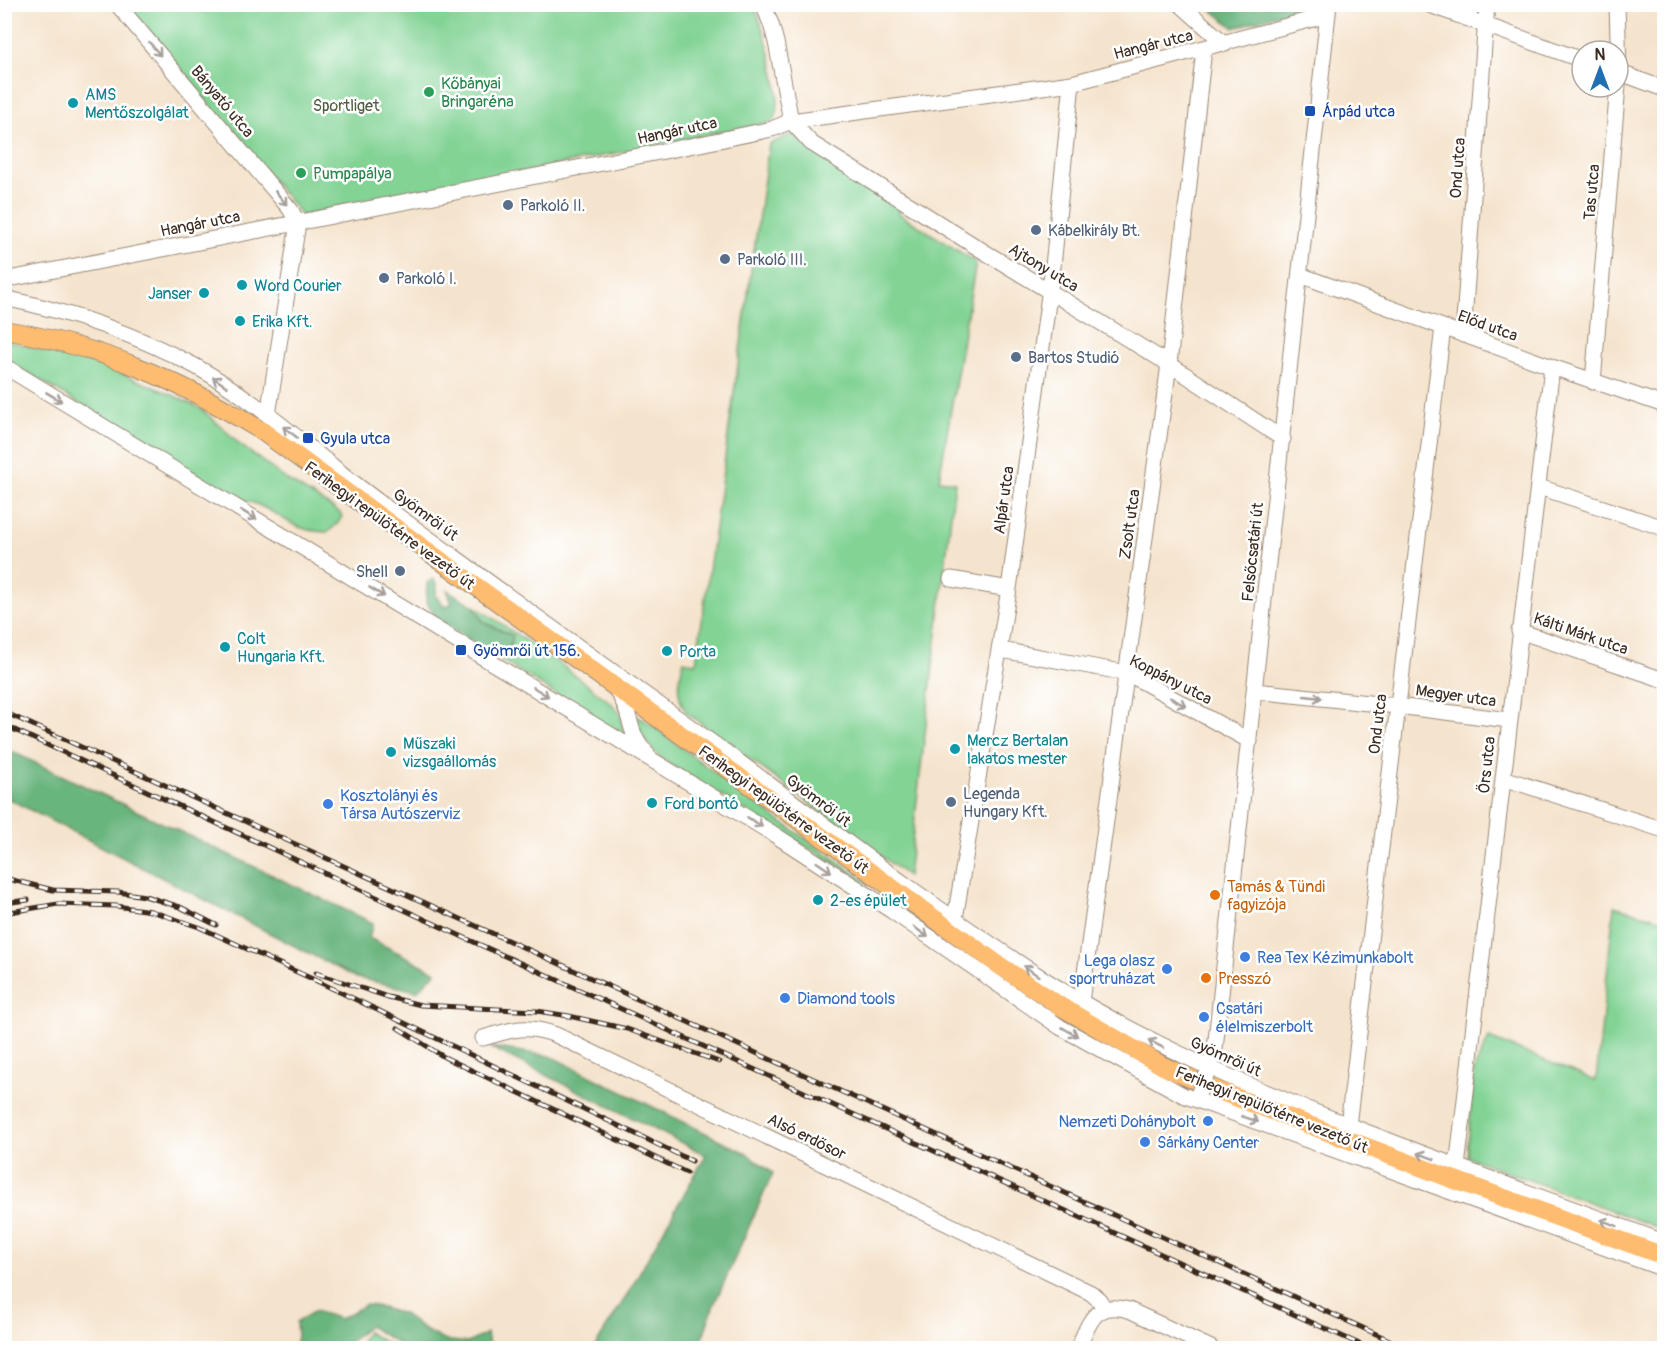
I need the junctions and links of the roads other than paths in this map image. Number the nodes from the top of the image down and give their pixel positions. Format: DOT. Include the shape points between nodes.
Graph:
graph roads {
  1 [pos="117,4"];
  2 [pos="763,4"];
  3 [pos="1180,4"];
  4 [pos="1427,4"];
  5 [pos="1487,4"];
  6 [pos="1617,4"];
  7 [pos="1328,10"];
  8 [pos="1485,25"];
  9 [pos="1618,39"];
  10 [pos="1225,44"];
  11 [pos="1203,50"];
  12 [pos="1570,56"];
  13 [pos="1630,77"];
  14 [pos="1072,83"];
  15 [pos="1665,89"];
  16 [pos="1617,99"];
  17 [pos="791,121"];
  18 [pos="298,223"];
  19 [pos="30,274"];
  20 [pos="1300,274"];
  21 [pos="4,280"];
  22 [pos="1050,292"];
  23 [pos="4,297"];
  24 [pos="34,304"];
  25 [pos="1443,327"];
  26 [pos="4,330"];
  27 [pos="1463,335"];
  28 [pos="1169,364"];
  29 [pos="4,366"];
  30 [pos="1552,367"];
  31 [pos="1593,382"];
  32 [pos="1665,405"];
  33 [pos="268,415"];
  34 [pos="1283,439"];
  35 [pos="1539,487"];
  36 [pos="1665,528"];
  37 [pos="951,579"];
  38 [pos="1009,589"];
  39 [pos="1519,631"];
  40 [pos="1001,650"];
  41 [pos="1127,673"];
  42 [pos="1665,680"];
  43 [pos="613,684"];
  44 [pos="1255,691"];
  45 [pos="1397,706"];
  46 [pos="1509,720"];
  47 [pos="1250,741"];
  48 [pos="669,770"];
  49 [pos="1503,778"];
  50 [pos="1665,830"];
  51 [pos="955,919"];
  52 [pos="1081,1002"];
  53 [pos="483,1038"];
  54 [pos="1208,1070"];
  55 [pos="1197,1096"];
  56 [pos="1348,1125"];
  57 [pos="1457,1167"];
  58 [pos="1665,1242"];
  59 [pos="1665,1256"];
  60 [pos="1665,1269"];
  61 [pos="1105,1309"];
  62 [pos="1078,1348"];
  63 [pos="1211,1348"];
  1 -- 18 [label="street, Bányató utca, one-way"];
  2 -- 17 [label="street" via="776,42"];
  3 -- 10 [label="street"];
  4 -- 8 [label="street"];
  5 -- 8 [label="street, Ond utca"];
  6 -- 9 [label="street, Tas utca"];
  7 -- 10 [label="street, Hangár utca"];
  7 -- 20 [label="street, Felsőcsatári út"];
  8 -- 12 [label="street"];
  8 -- 27 [label="street, Ond utca"];
  10 -- 11 [label="street, Hangár utca"];
  11 -- 14 [label="street, Hangár utca"];
  11 -- 28 [label="street, Zsolt utca"];
  13 -- 15 [label="street"];
  14 -- 17 [label="street, Hangár utca"];
  14 -- 22 [label="street, Alpár utca"];
  16 -- 31 [label="street, Tas utca"];
  17 -- 18 [label="street, Hangár utca" via="772,129 700,144"];
  17 -- 22 [label="street, Ajtony utca" via="811,143"];
  18 -- 19 [label="street, Hangár utca"];
  18 -- 33 [label="street"];
  19 -- 21 [label="street, Hangár utca"];
  19 -- 24 [label="street" via="26,290"];
  20 -- 25 [label="street, Előd utca"];
  20 -- 34 [label="street, Felsőcsatári út"];
  22 -- 28 [label="street, Ajtony utca"];
  22 -- 38 [label="street, Alpár utca"];
  23 -- 24 [label="street, Gyömrői út"];
  33 -- 24 [label="street, Gyömrői út, one-way" via="196,367 144,341"];
  25 -- 27 [label="street, Előd utca"];
  25 -- 45 [label="street, Ond utca"];
  26 -- 43 [label="main road, Ferihegyi repülőtérre vezető út" via="68,343 121,360 167,378 234,414"];
  27 -- 30 [label="street, Előd utca"];
  28 -- 34 [label="street, Ajtony utca"];
  28 -- 41 [label="street, Zsolt utca"];
  29 -- 48 [label="street, one-way"];
  30 -- 31 [label="street, Előd utca"];
  30 -- 35 [label="street, Örs utca"];
  31 -- 32 [label="street, Előd utca"];
  51 -- 33 [label="street, Gyömrői út, one-way" via="415,528"];
  34 -- 44 [label="street, Felsőcsatári út"];
  35 -- 36 [label="street"];
  35 -- 39 [label="street, Örs utca"];
  37 -- 38 [label="street"];
  38 -- 40 [label="street, Alpár utca"];
  39 -- 42 [label="street, Kálti Márk utca"];
  39 -- 46 [label="street, Örs utca"];
  40 -- 41 [label="street, Koppány utca"];
  40 -- 51 [label="street, Alpár utca"];
  41 -- 47 [label="street, Koppány utca, one-way"];
  41 -- 52 [label="street, Zsolt utca"];
  43 -- 48 [label="street" via="640,747"];
  43 -- 59 [label="main road, Ferihegyi repülőtérre vezető út" via="1005,969 1163,1066 1286,1117"];
  44 -- 45 [label="street, Megyer utca, one-way"];
  44 -- 47 [label="street, Felsőcsatári út"];
  45 -- 46 [label="street, Megyer utca"];
  45 -- 56 [label="street, Ond utca"];
  46 -- 49 [label="street, Örs utca"];
  47 -- 54 [label="street, Felsőcsatári út" via="1215,1049"];
  48 -- 55 [label="street, one-way" via="892,911 1060,1027 1124,1064"];
  49 -- 50 [label="street"];
  49 -- 57 [label="street, Örs utca"];
  52 -- 51 [label="street, Gyömrői út, one-way"];
  54 -- 52 [label="street, Gyömrői út, one-way"];
  53 -- 61 [label="street, Alsó erdősor" via="514,1028 556,1035 1091,1293"];
  54 -- 55 [label="street, Felsőcsatári út, bridge"];
  54 -- 56 [label="street, Gyömrői út"];
  55 -- 60 [label="street, one-way"];
  57 -- 56 [label="street, Gyömrői út, one-way"];
  58 -- 57 [label="street, Gyömrői út, one-way"];
  61 -- 62 [label="street" via="1091,1319"];
  61 -- 63 [label="street" via="1129,1310"];
}
